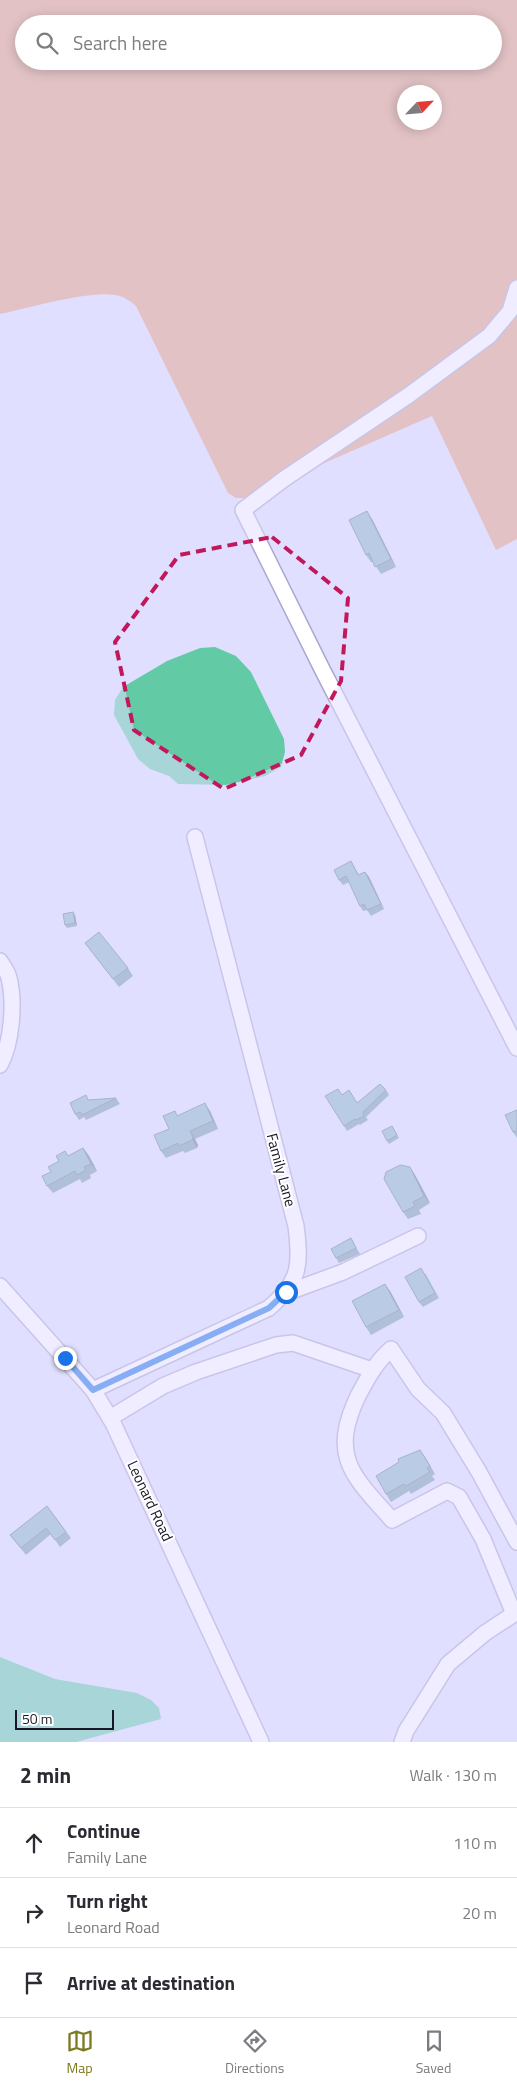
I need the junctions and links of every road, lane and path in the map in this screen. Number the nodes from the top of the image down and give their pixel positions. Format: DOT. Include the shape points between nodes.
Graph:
graph roads {
  1 [pos="517,288"];
  2 [pos="194,837"];
  3 [pos="0,961"];
  4 [pos="517,1048"];
  5 [pos="0,1065"];
  6 [pos="418,1236"];
  7 [pos="0,1286"];
  8 [pos="286,1292"];
  9 [pos="372,1370"];
  10 [pos="93,1390"];
  11 [pos="110,1418"];
  12 [pos="517,1542"];
  13 [pos="515,1613"];
  14 [pos="261,1742"];
  15 [pos="402,1742"];
  1 -- 4 [label="street" via="510,311 489,336 243,510"];
  2 -- 8 [label="street, Family Lane" via="296,1226 299,1250 296,1274"];
  3 -- 5 [label="street" via="9,977 12,1020"];
  6 -- 8 [label="street" via="343,1272"];
  7 -- 10 [label="street, Leonard Road"];
  8 -- 10 [label="street, Family Lane" via="269,1308"];
  9 -- 11 [label="street" via="293,1343 276,1345 163,1386"];
  9 -- 12 [label="street" via="391,1349 418,1389 443,1413"];
  9 -- 13 [label="street" via="349,1415 344,1438 347,1461 355,1477 392,1520 447,1492 459,1496 483,1539"];
  10 -- 11 [label="street, Leonard Road"];
  11 -- 14 [label="street, Leonard Road"];
  13 -- 15 [label="street" via="448,1664"];
}
